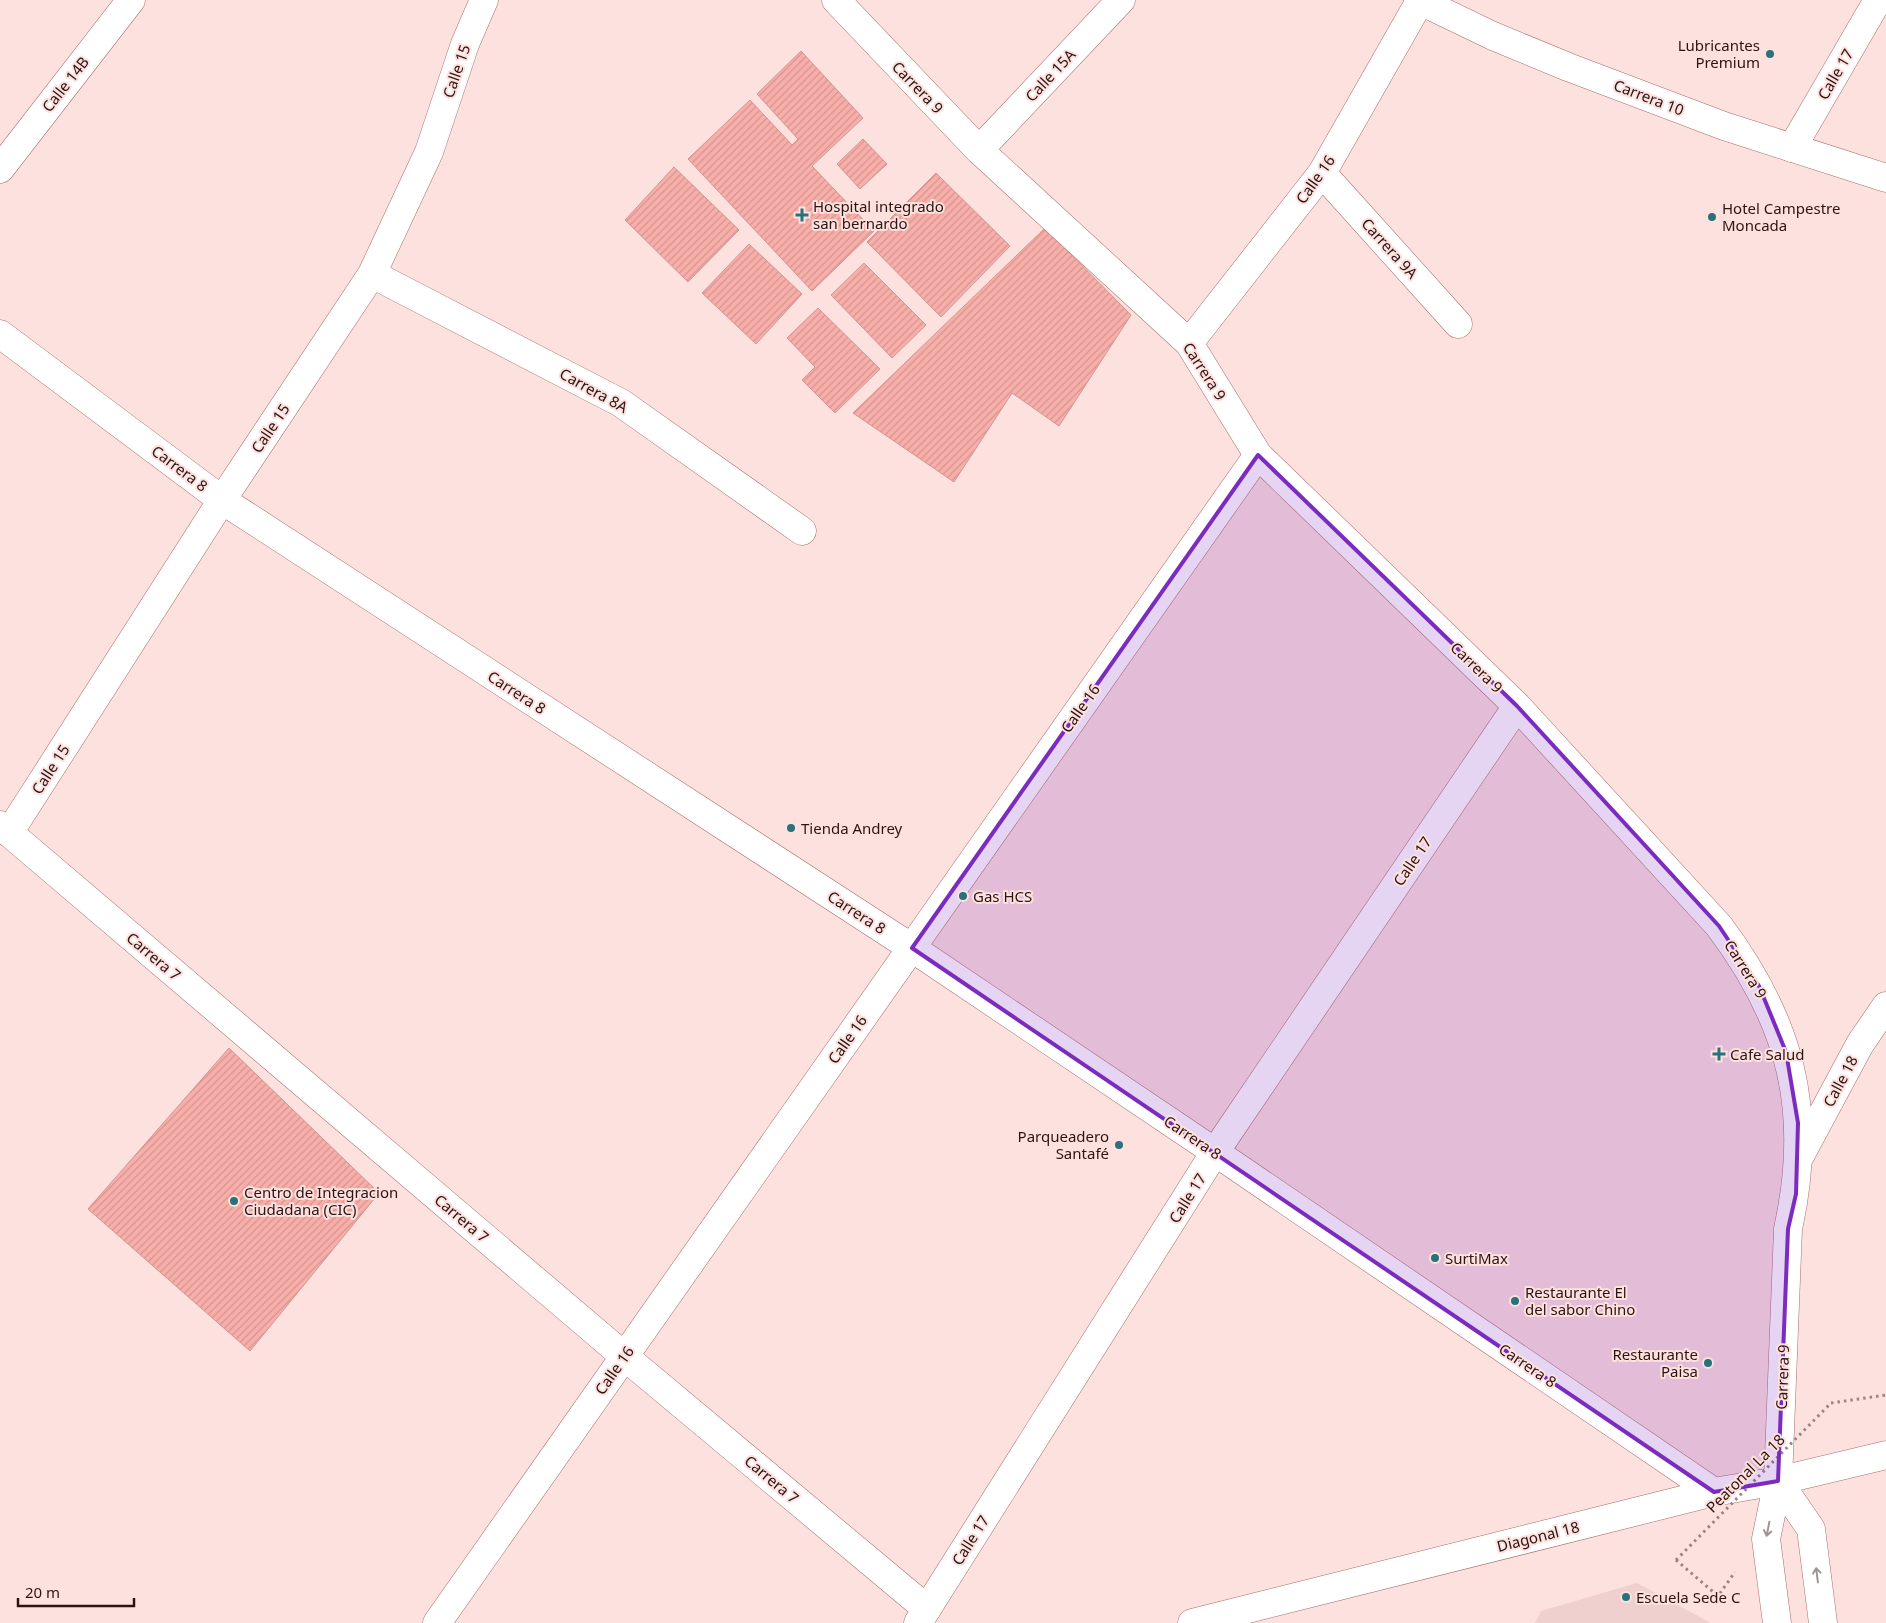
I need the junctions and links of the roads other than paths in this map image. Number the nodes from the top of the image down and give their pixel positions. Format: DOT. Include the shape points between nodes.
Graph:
graph roads {
  1 [pos="131,0"];
  2 [pos="484,0"];
  3 [pos="836,0"];
  4 [pos="1121,0"];
  5 [pos="1878,0"];
  6 [pos="1419,1"];
  7 [pos="1792,148"];
  8 [pos="979,150"];
  9 [pos="0,169"];
  10 [pos="1322,172"];
  11 [pos="1886,178"];
  12 [pos="372,274"];
  13 [pos="1458,324"];
  14 [pos="0,334"];
  15 [pos="1189,343"];
  16 [pos="1258,455"];
  17 [pos="222,500"];
  18 [pos="802,530"];
  19 [pos="1517,706"];
  20 [pos="5,829"];
  21 [pos="912,948"];
  22 [pos="1886,1006"];
  23 [pos="1215,1152"];
  24 [pos="1799,1158"];
  25 [pos="624,1356"];
  26 [pos="1886,1455"];
  27 [pos="1778,1481"];
  28 [pos="1714,1492"];
  29 [pos="922,1616"];
  30 [pos="437,1623"];
  31 [pos="1192,1623"];
  32 [pos="1777,1623"];
  33 [pos="1823,1623"];
  1 -- 9 [label="main road, Calle 14B"];
  2 -- 12 [label="main road, Calle 15" via="465,44 429,152"];
  3 -- 8 [label="main road, Carrera 9"];
  4 -- 8 [label="main road, Calle 15A"];
  5 -- 7 [label="main road, Calle 17"];
  6 -- 7 [label="main road, Carrera 10" via="1568,67"];
  6 -- 10 [label="main road, Calle 16"];
  7 -- 11 [label="main road, Carrera 10"];
  8 -- 15 [label="main road, Carrera 9"];
  10 -- 13 [label="main road, Carrera 9A"];
  10 -- 15 [label="main road, Calle 16"];
  12 -- 17 [label="main road, Calle 15"];
  12 -- 18 [label="main road, Carrera 8A" via="621,403"];
  14 -- 17 [label="main road, Carrera 8"];
  15 -- 16 [label="main road, Carrera 9"];
  16 -- 19 [label="main road, Carrera 9"];
  16 -- 21 [label="main road, Calle 16"];
  17 -- 20 [label="main road, Calle 15"];
  17 -- 21 [label="main road, Carrera 8"];
  19 -- 23 [label="main road, Calle 17"];
  19 -- 24 [label="main road, Carrera 9" via="1719,926 1741,955 1775,1018 1786,1052 1794,1087"];
  20 -- 25 [label="main road, Carrera 7"];
  21 -- 23 [label="main road, Carrera 8"];
  21 -- 25 [label="main road, Calle 16"];
  22 -- 24 [label="main road, Calle 18" via="1860,1044"];
  23 -- 28 [label="main road, Carrera 8"];
  23 -- 29 [label="main road, Calle 17"];
  24 -- 27 [label="main road, Carrera 9" via="1796,1194 1788,1229"];
  25 -- 29 [label="main road, Carrera 7"];
  25 -- 30 [label="main road, Calle 16"];
  26 -- 27 [label="main road, Diagonal 18"];
  27 -- 28 [label="main road, Diagonal 18"];
  27 -- 32 [label="main road, Carrera 9, one-way" via="1766,1539"];
  33 -- 27 [label="main road, one-way" via="1811,1529"];
  28 -- 31 [label="main road, Diagonal 18"];
}
